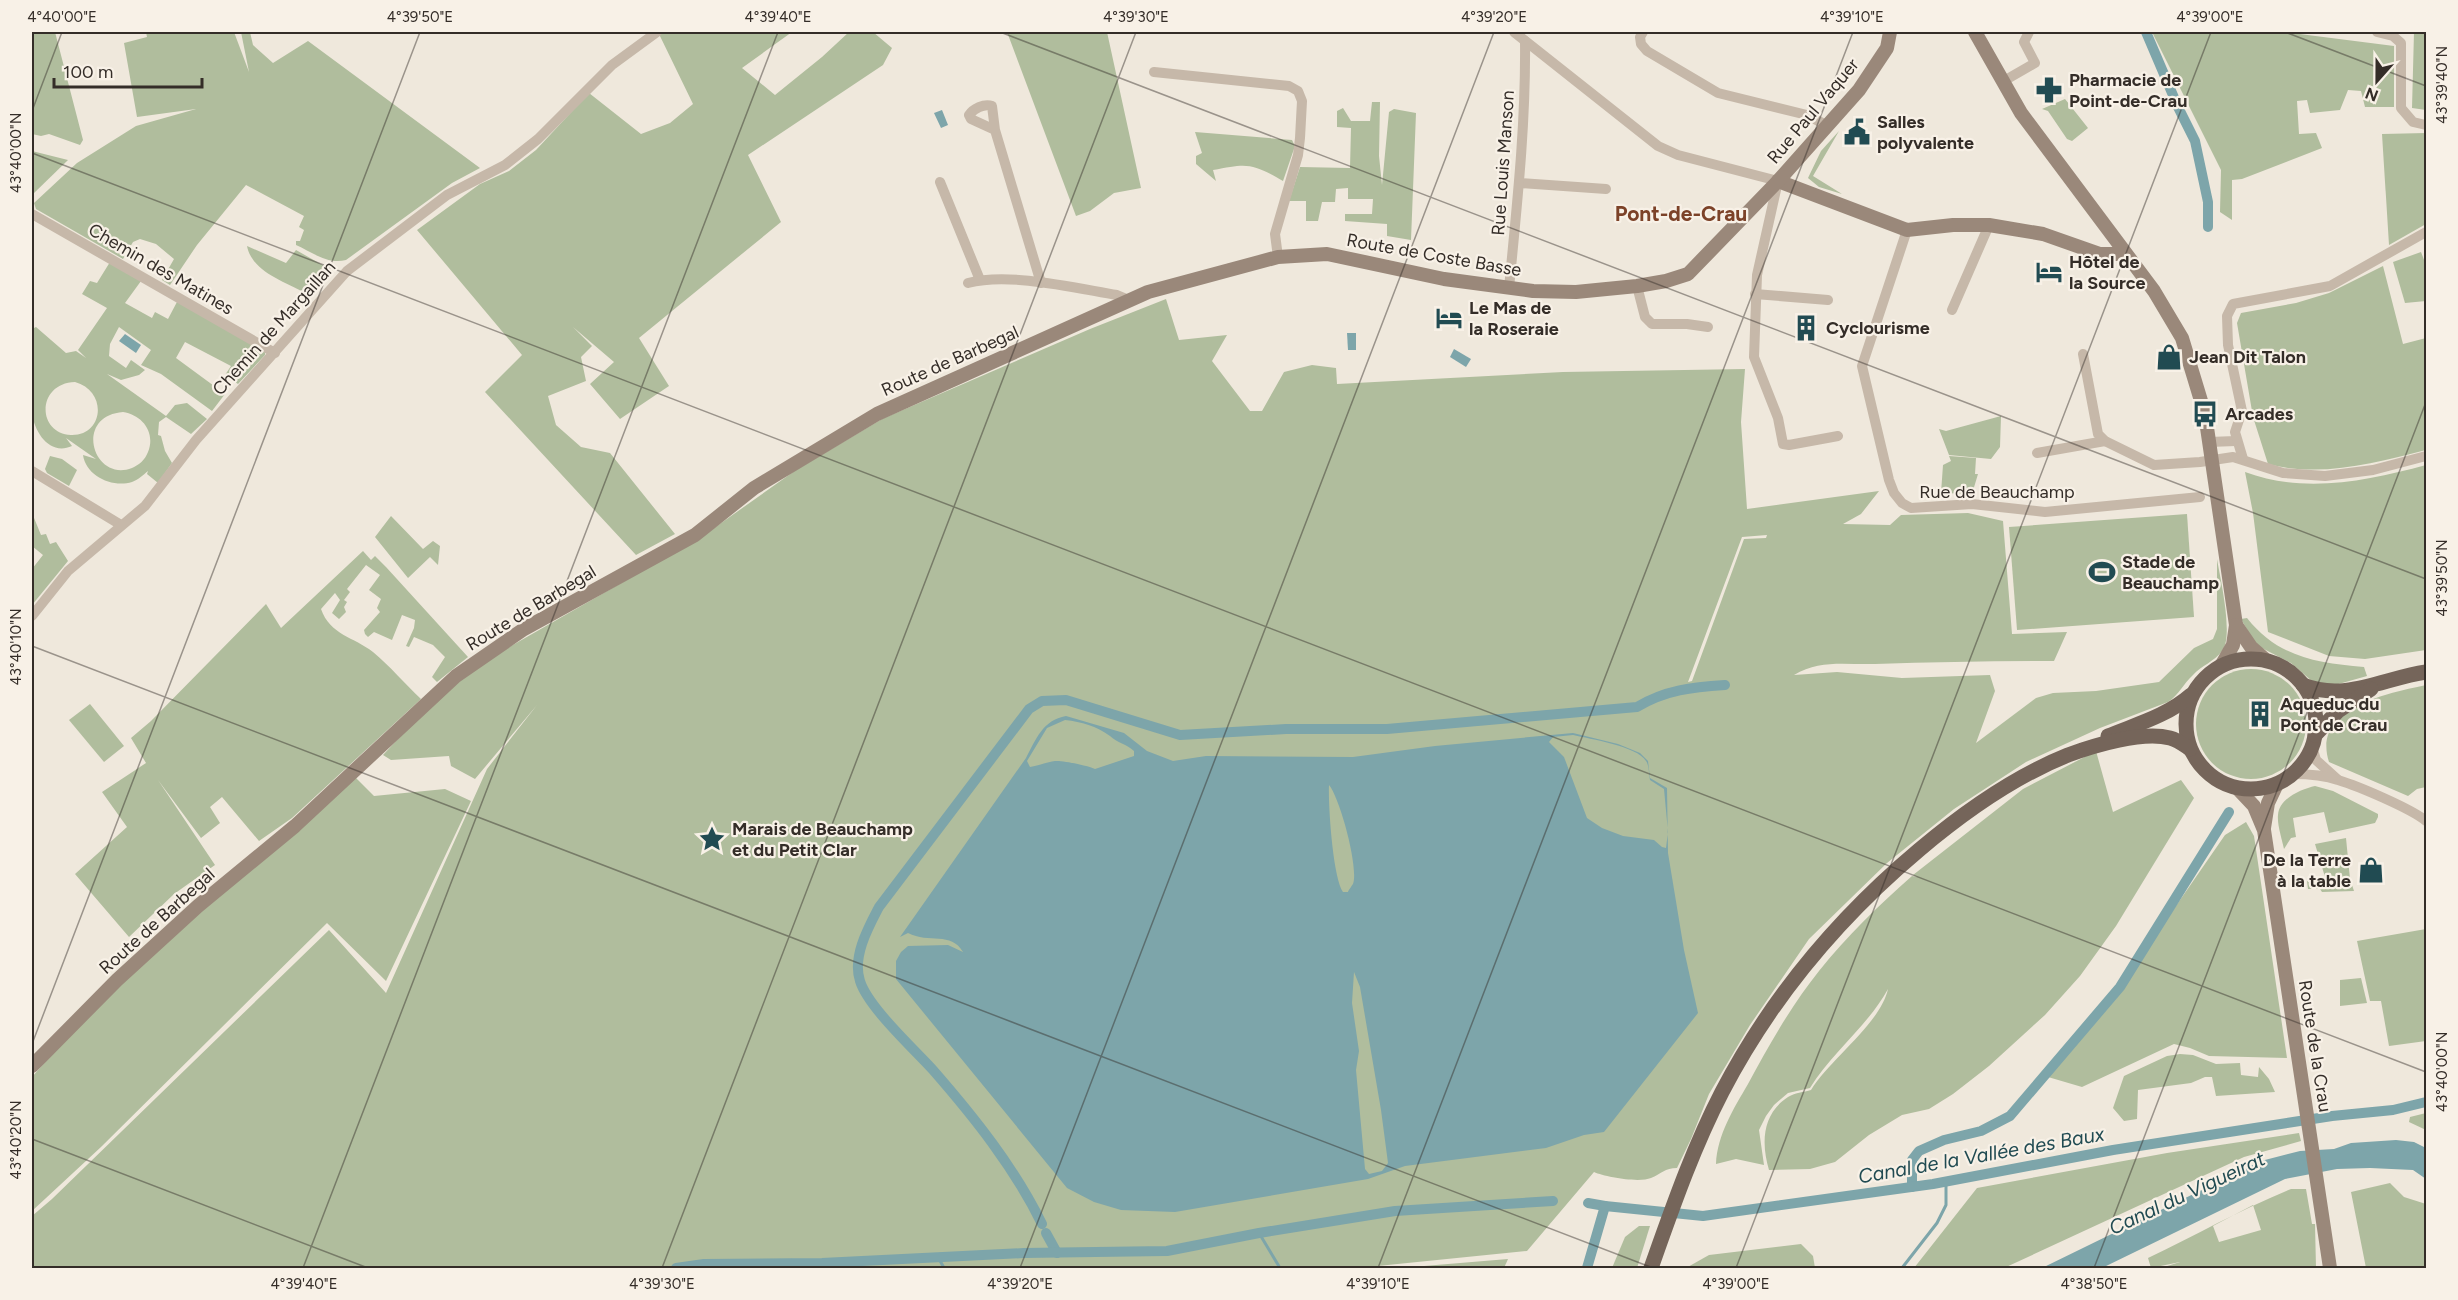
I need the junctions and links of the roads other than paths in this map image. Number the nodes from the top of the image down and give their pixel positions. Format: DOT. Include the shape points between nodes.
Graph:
graph roads {
  1 [pos="657,32"];
  2 [pos="1514,32"];
  3 [pos="1643,32"];
  4 [pos="1890,32"];
  5 [pos="1975,32"];
  6 [pos="2029,32"];
  7 [pos="2377,32"];
  8 [pos="1526,41"];
  9 [pos="1154,72"];
  10 [pos="2002,82"];
  11 [pos="2427,125"];
  12 [pos="1828,126"];
  13 [pos="995,130"];
  14 [pos="1800,156"];
  15 [pos="1778,181"];
  16 [pos="940,182"];
  17 [pos="1519,183"];
  18 [pos="1606,189"];
  19 [pos="1802,190"];
  20 [pos="32,214"];
  21 [pos="1989,225"];
  22 [pos="1907,230"];
  23 [pos="2427,232"];
  24 [pos="2125,254"];
  25 [pos="1278,257"];
  26 [pos="980,280"];
  27 [pos="968,283"];
  28 [pos="1041,283"];
  29 [pos="1637,286"];
  30 [pos="1509,288"];
  31 [pos="1755,294"];
  32 [pos="1129,300"];
  33 [pos="1828,300"];
  34 [pos="1952,310"];
  35 [pos="1099,316"];
  36 [pos="1708,327"];
  37 [pos="275,353"];
  38 [pos="2083,354"];
  39 [pos="1838,436"];
  40 [pos="2105,441"];
  41 [pos="2236,441"];
  42 [pos="2209,442"];
  43 [pos="2037,453"];
  44 [pos="2427,456"];
  45 [pos="2243,459"];
  46 [pos="2217,460"];
  47 [pos="32,471"];
  48 [pos="2200,497"];
  49 [pos="121,525"];
  50 [pos="32,616"];
  51 [pos="2236,625"];
  52 [pos="2267,661"];
  53 [pos="2221,666"];
  54 [pos="2427,672"];
  55 [pos="2379,684"];
  56 [pos="2303,685"];
  57 [pos="2193,693"];
  58 [pos="2314,741"];
  59 [pos="2190,749"];
  60 [pos="2079,752"];
  61 [pos="2292,774"];
  62 [pos="2337,779"];
  63 [pos="2277,784"];
  64 [pos="2237,788"];
  65 [pos="2427,821"];
  66 [pos="2264,830"];
  67 [pos="32,1066"];
  68 [pos="1653,1262"];
  69 [pos="2330,1269"];
  1 -- 37 [label="street, Chemin de Margaillan" via="612,65 505,165 447,195 346,271"];
  2 -- 8 [label="street"];
  3 -- 12 [label="street" via="1641,44 1647,51 1718,93 1807,115"];
  4 -- 12 [label="street, Rue Paul Vaquer" via="1887,48 1859,90"];
  5 -- 10 [label="street"];
  6 -- 10 [label="street" via="2024,42 2035,63"];
  7 -- 11 [label="street" via="2393,36 2401,43 2401,108 2413,122"];
  8 -- 15 [label="street" via="1658,146 1678,155"];
  8 -- 17 [label="street, Rue Louis Manson"];
  9 -- 25 [label="street" via="1289,86 1298,91 1302,101 1298,155 1275,234"];
  10 -- 24 [label="street"];
  12 -- 14 [label="street, Rue Paul Vaquer"];
  13 -- 28 [label="street"];
  14 -- 15 [label="street, Rue Paul Vaquer"];
  14 -- 19 [label="street" via="1796,175"];
  15 -- 19 [label="street"];
  15 -- 29 [label="street, Route de Coste Basse" via="1688,274"];
  15 -- 31 [label="street"];
  16 -- 26 [label="street"];
  17 -- 18 [label="street"];
  17 -- 30 [label="street, Rue Louis Manson"];
  19 -- 22 [label="street"];
  20 -- 37 [label="street, Chemin des Matines"];
  21 -- 22 [label="street"];
  21 -- 24 [label="street" via="2043,234 2100,254"];
  21 -- 34 [label="street"];
  22 -- 48 [label="street, Rue de Beauchamp" via="1862,366 1889,480 1902,503 1911,508 1972,504 2045,512"];
  23 -- 41 [label="street" via="2383,252 2330,286 2233,304 2227,316 2228,345 2242,411"];
  24 -- 42 [label="street" via="2167,309 2182,338 2202,402"];
  25 -- 30 [label="street, Route de Coste Basse" via="1328,254 1444,279"];
  25 -- 32 [label="street, Route de Coste Basse"];
  26 -- 27 [label="street"];
  26 -- 28 [label="street"];
  28 -- 32 [label="street"];
  29 -- 30 [label="street, Route de Coste Basse" via="1576,292"];
  29 -- 36 [label="street" via="1645,317 1652,324"];
  31 -- 33 [label="street"];
  31 -- 39 [label="street" via="1754,357 1778,418 1783,444"];
  32 -- 35 [label="street, Route de Coste Basse"];
  35 -- 67 [label="street, Route de Barbegal" via="877,414 754,488 695,535 524,629 477,660 303,819 125,972"];
  37 -- 49 [label="street, Chemin de Margaillan" via="196,440 145,506"];
  38 -- 40 [label="street" via="2098,434"];
  40 -- 43 [label="street"];
  40 -- 46 [label="street" via="2154,465"];
  41 -- 42 [label="street"];
  41 -- 45 [label="street"];
  42 -- 46 [label="street"];
  44 -- 45 [label="street" via="2373,470 2325,476 2283,473"];
  45 -- 46 [label="street"];
  46 -- 51 [label="street"];
  47 -- 49 [label="street"];
  49 -- 50 [label="street, Chemin de Margaillan" via="68,571"];
  51 -- 52 [label="street"];
  51 -- 53 [label="street" via="2233,645"];
  52 -- 53 [label="main road" via="2243,659"];
  52 -- 56 [label="main road" via="2283,667"];
  53 -- 57 [label="main road"];
  54 -- 55 [label="main road"];
  55 -- 56 [label="main road" via="2335,693"];
  55 -- 58 [label="main road" via="2338,711"];
  56 -- 58 [label="main road" via="2313,704"];
  57 -- 59 [label="main road" via="2185,720"];
  57 -- 60 [label="main road" via="2164,713"];
  58 -- 61 [label="main road" via="2301,766"];
  58 -- 62 [label="street" via="2316,760"];
  59 -- 60 [label="main road" via="2171,738 2158,736 2126,739"];
  59 -- 64 [label="main road" via="2208,774"];
  60 -- 68 [label="main road" via="2016,780 1958,819 1888,876 1847,916 1797,975 1767,1015 1722,1093 1687,1170"];
  61 -- 62 [label="street"];
  61 -- 63 [label="main road"];
  62 -- 65 [label="street"];
  63 -- 64 [label="main road" via="2258,789"];
  63 -- 66 [label="street" via="2268,803"];
  64 -- 66 [label="street" via="2254,806"];
  66 -- 69 [label="street, Route de la Crau"];
}
